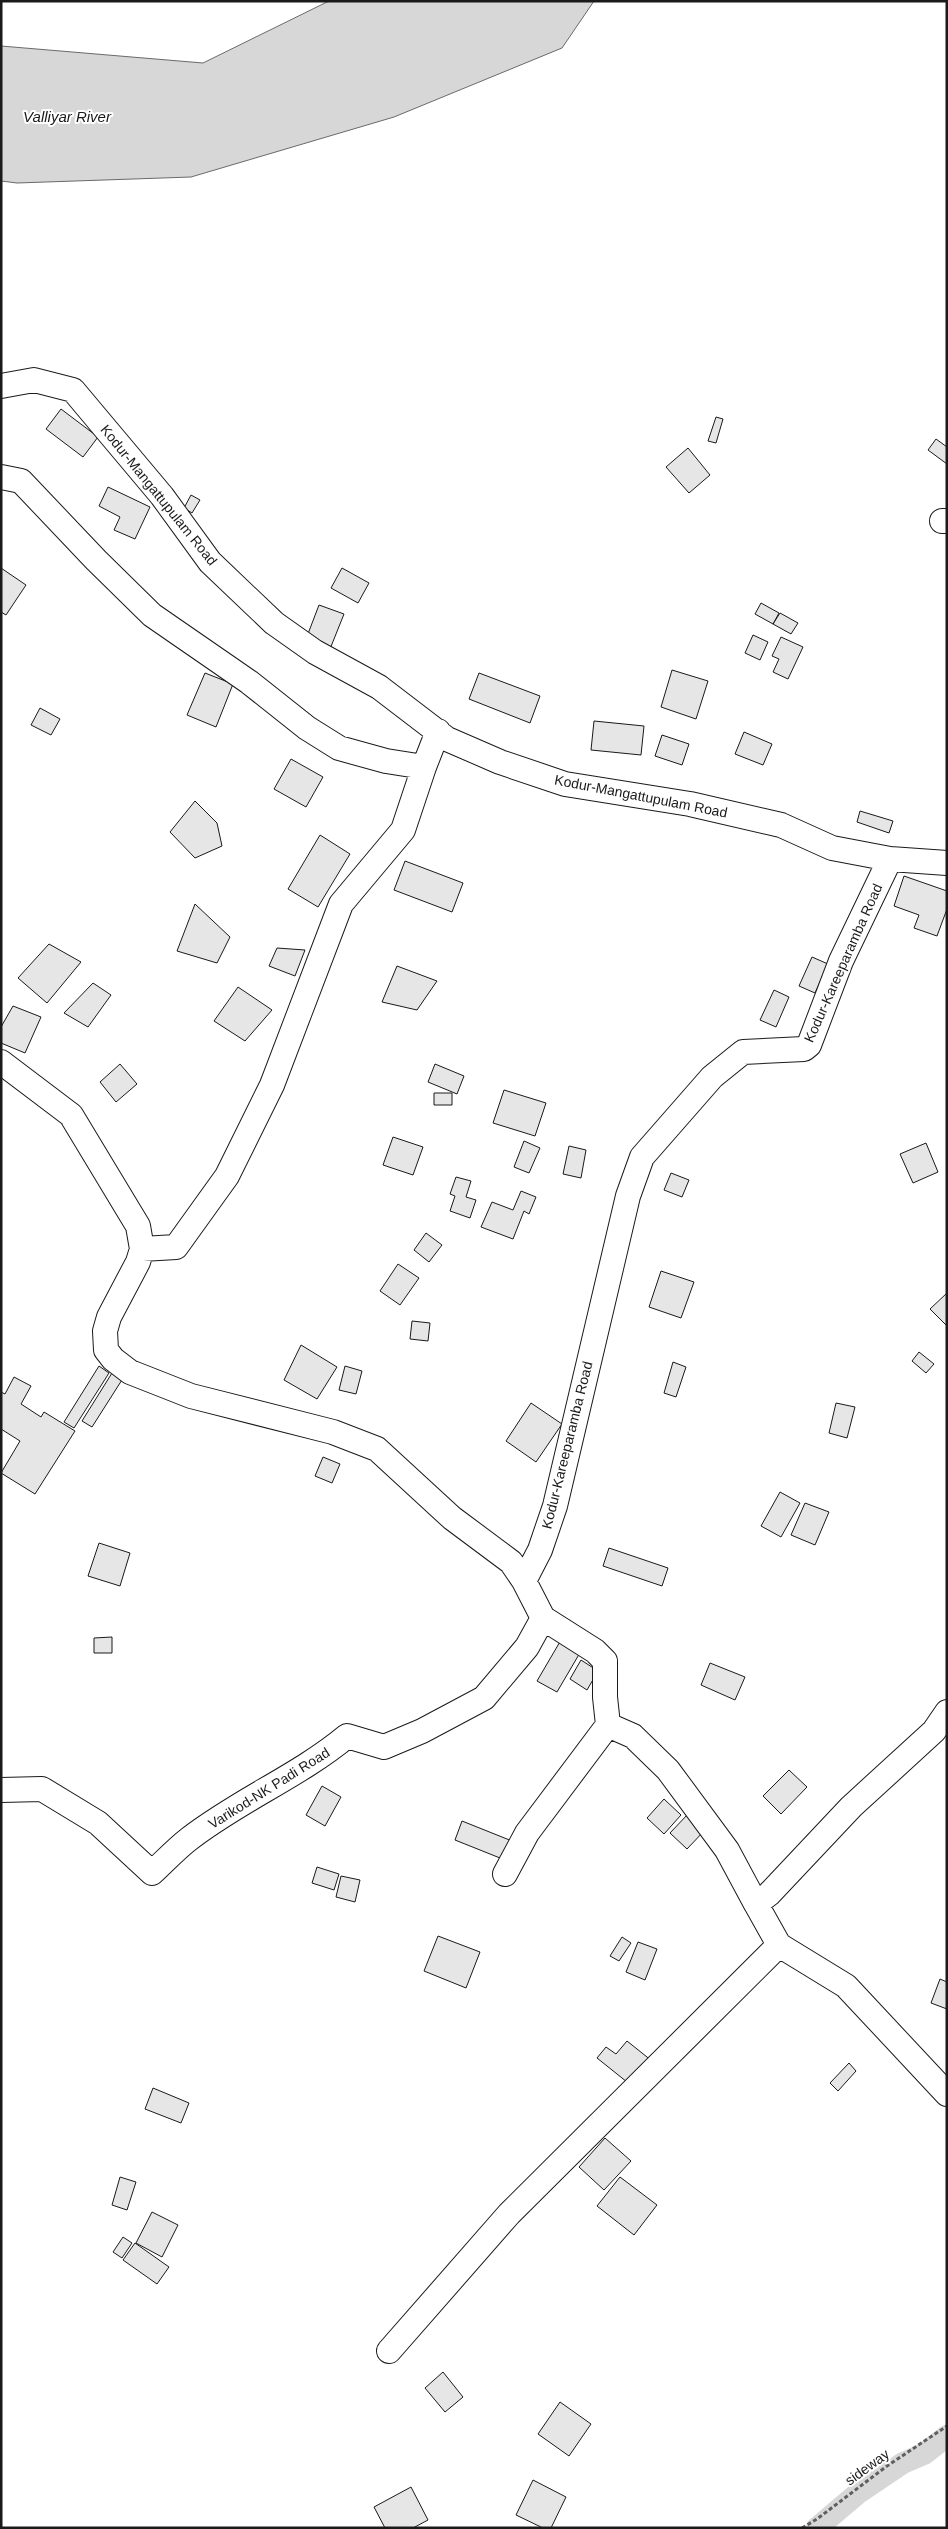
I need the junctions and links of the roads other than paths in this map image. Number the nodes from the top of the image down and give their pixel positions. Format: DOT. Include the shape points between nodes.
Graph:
graph roads {
  1 [pos="1,386"];
  2 [pos="1,477"];
  3 [pos="438,731"];
  4 [pos="424,767"];
  5 [pos="890,859"];
  6 [pos="947,863"];
  7 [pos="1,1062"];
  8 [pos="142,1249"];
  9 [pos="524,1581"];
  10 [pos="543,1618"];
  11 [pos="947,1712"];
  12 [pos="608,1726"];
  13 [pos="1,1790"];
  14 [pos="505,1874"];
  15 [pos="756,1904"];
  16 [pos="780,1945"];
  17 [pos="947,2094"];
  18 [pos="389,2351"];
  1 -- 3 [label="street, Kodur-Mangattupulam Road" via="34,380 73,390 162,496 210,562 274,623 315,652 379,687"];
  2 -- 4 [label="street" via="21,480 152,615 249,682 307,728 339,748"];
  3 -- 4 [label="street"];
  3 -- 5 [label="street, Kodur-Mangattupulam Road" via="446,739 500,762 565,784 690,804 781,826 832,848"];
  4 -- 8 [label="street" via="403,830 341,904 272,1086 227,1176 176,1247"];
  5 -- 6 [label="street, Kodur-Mangattupulam Road"];
  5 -- 9 [label="street, Kodur-Kareeparamba Road" via="841,961 809,1045 804,1049 743,1052 712,1077 642,1157 628,1196 555,1506 540,1550"];
  7 -- 8 [label="street" via="71,1115 138,1226"];
  8 -- 9 [label="street" via="105,1331 106,1350 114,1359 130,1372 191,1396 333,1432 376,1449 452,1518 511,1562"];
  9 -- 10 [label="street"];
  10 -- 12 [label="street" via="595,1651 605,1661"];
  10 -- 13 [label="street, Varikod-NK Padi Road" via="527,1647 484,1698 384,1747 347,1736 319,1759 189,1839 152,1873 98,1823 42,1789"];
  11 -- 15 [label="street" via="934,1731 851,1807"];
  12 -- 14 [label="street" via="527,1833"];
  12 -- 15 [label="street" via="633,1736 668,1770 727,1850"];
  15 -- 16 [label="street"];
  16 -- 17 [label="street" via="846,1986"];
  16 -- 18 [label="street" via="509,2214"];
}
